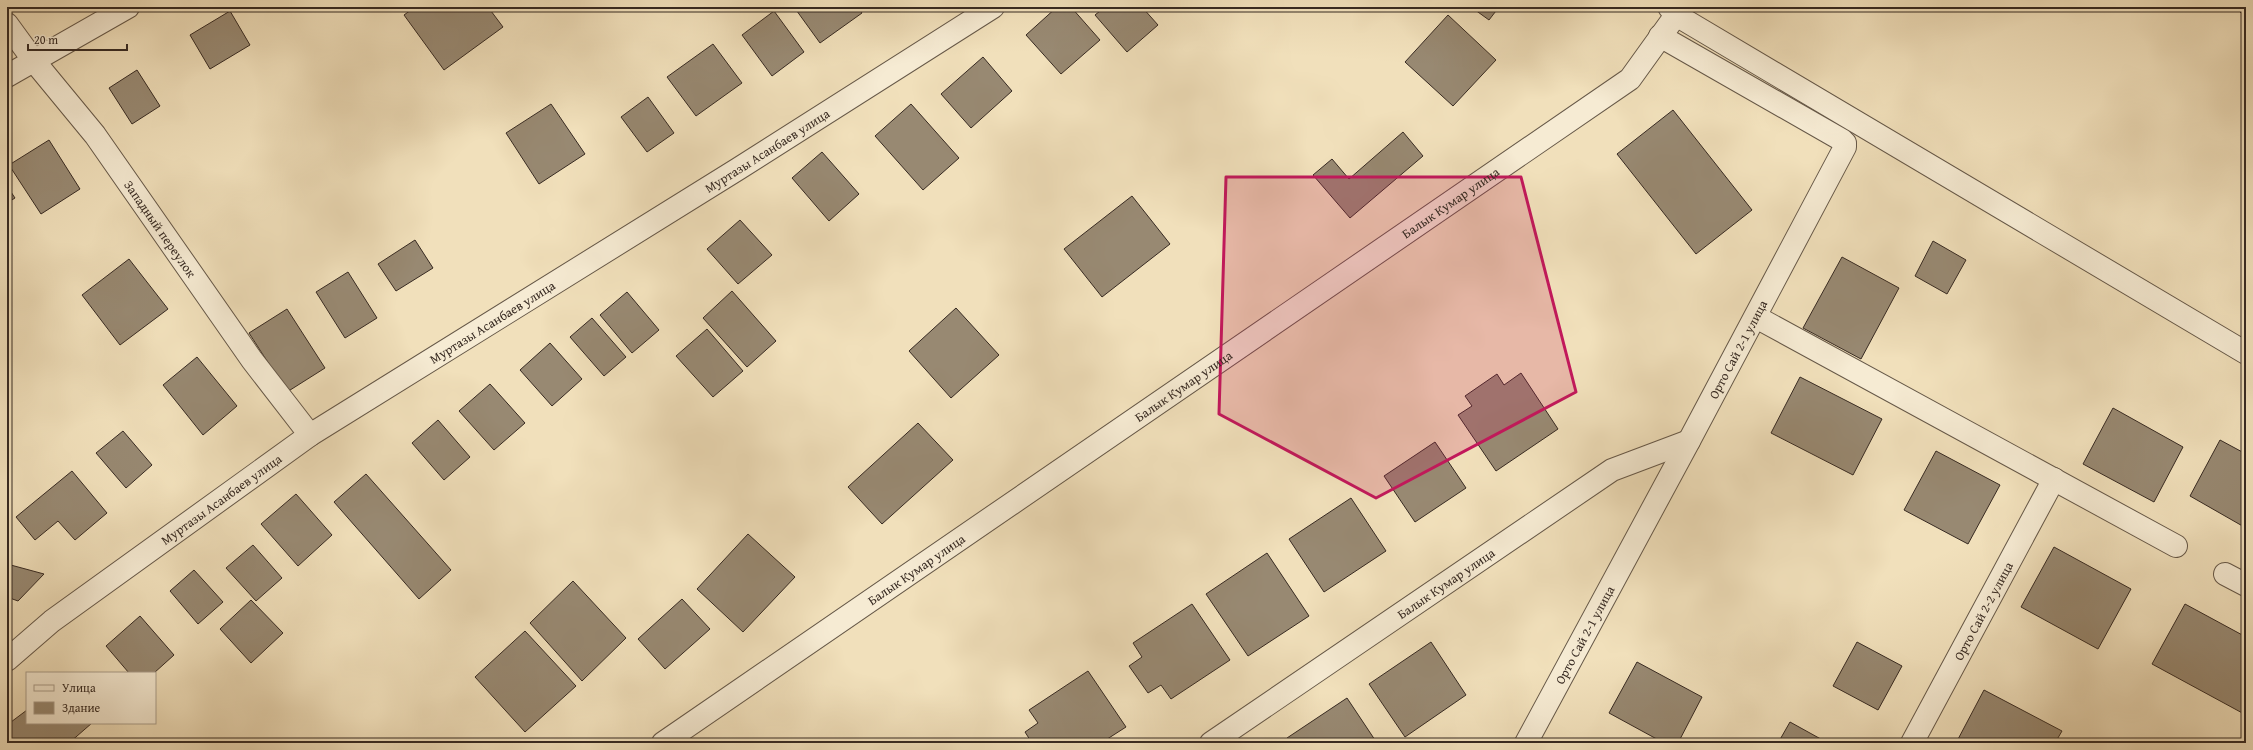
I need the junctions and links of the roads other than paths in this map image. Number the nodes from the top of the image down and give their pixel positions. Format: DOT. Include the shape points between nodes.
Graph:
graph roads {
  1 [pos="128,7"];
  2 [pos="993,7"];
  3 [pos="1672,11"];
  4 [pos="7,24"];
  5 [pos="1660,36"];
  6 [pos="34,62"];
  7 [pos="7,76"];
  8 [pos="1756,317"];
  9 [pos="2246,353"];
  10 [pos="310,436"];
  11 [pos="1690,441"];
  12 [pos="2054,478"];
  13 [pos="2176,546"];
  14 [pos="2225,574"];
  15 [pos="2246,585"];
  16 [pos="7,660"];
  17 [pos="663,743"];
  18 [pos="1211,743"];
  19 [pos="1526,743"];
  20 [pos="1912,743"];
  1 -- 6 [label="street"];
  2 -- 10 [label="street, Муртазы Асанбаев улица"];
  3 -- 5 [label="street, Балык Кумар улица"];
  3 -- 9 [label="street"];
  4 -- 6 [label="street, Западный переулок"];
  5 -- 8 [label="street, Орто Сай 2-1 улица" via="1845,143"];
  5 -- 17 [label="street, Балык Кумар улица" via="1630,79"];
  6 -- 7 [label="street"];
  6 -- 10 [label="street, Западный переулок" via="94,135 252,360"];
  8 -- 11 [label="street, Орто Сай 2-1 улица"];
  8 -- 12 [label="street"];
  10 -- 16 [label="street, Муртазы Асанбаев улица" via="52,620"];
  11 -- 18 [label="street, Балык Кумар улица" via="1612,470"];
  11 -- 19 [label="street, Орто Сай 2-1 улица"];
  12 -- 13 [label="street"];
  12 -- 20 [label="street, Орто Сай 2-2 улица"];
  14 -- 15 [label="street"];
}
